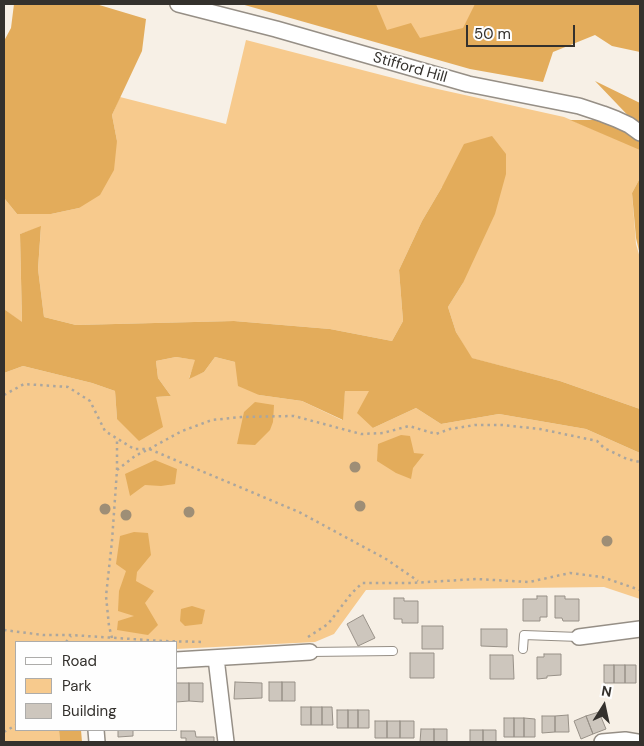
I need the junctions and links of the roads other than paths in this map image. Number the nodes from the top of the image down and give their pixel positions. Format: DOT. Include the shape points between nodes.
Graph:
graph roads {
  1 [pos="178,4"];
  2 [pos="640,133"];
  3 [pos="640,629"];
  4 [pos="579,637"];
  5 [pos="309,645"];
  6 [pos="523,649"];
  7 [pos="394,651"];
  8 [pos="216,658"];
  9 [pos="178,660"];
  10 [pos="226,742"];
  11 [pos="602,742"];
  12 [pos="637,742"];
  1 -- 2 [label="street, Stifford Hill" via="460,82 579,106 616,119"];
  3 -- 4 [label="street"];
  4 -- 6 [label="lane" via="524,634"];
  5 -- 7 [label="lane"];
  5 -- 8 [label="street"];
  8 -- 9 [label="street"];
  8 -- 10 [label="street"];
  11 -- 12 [label="street"];
}
